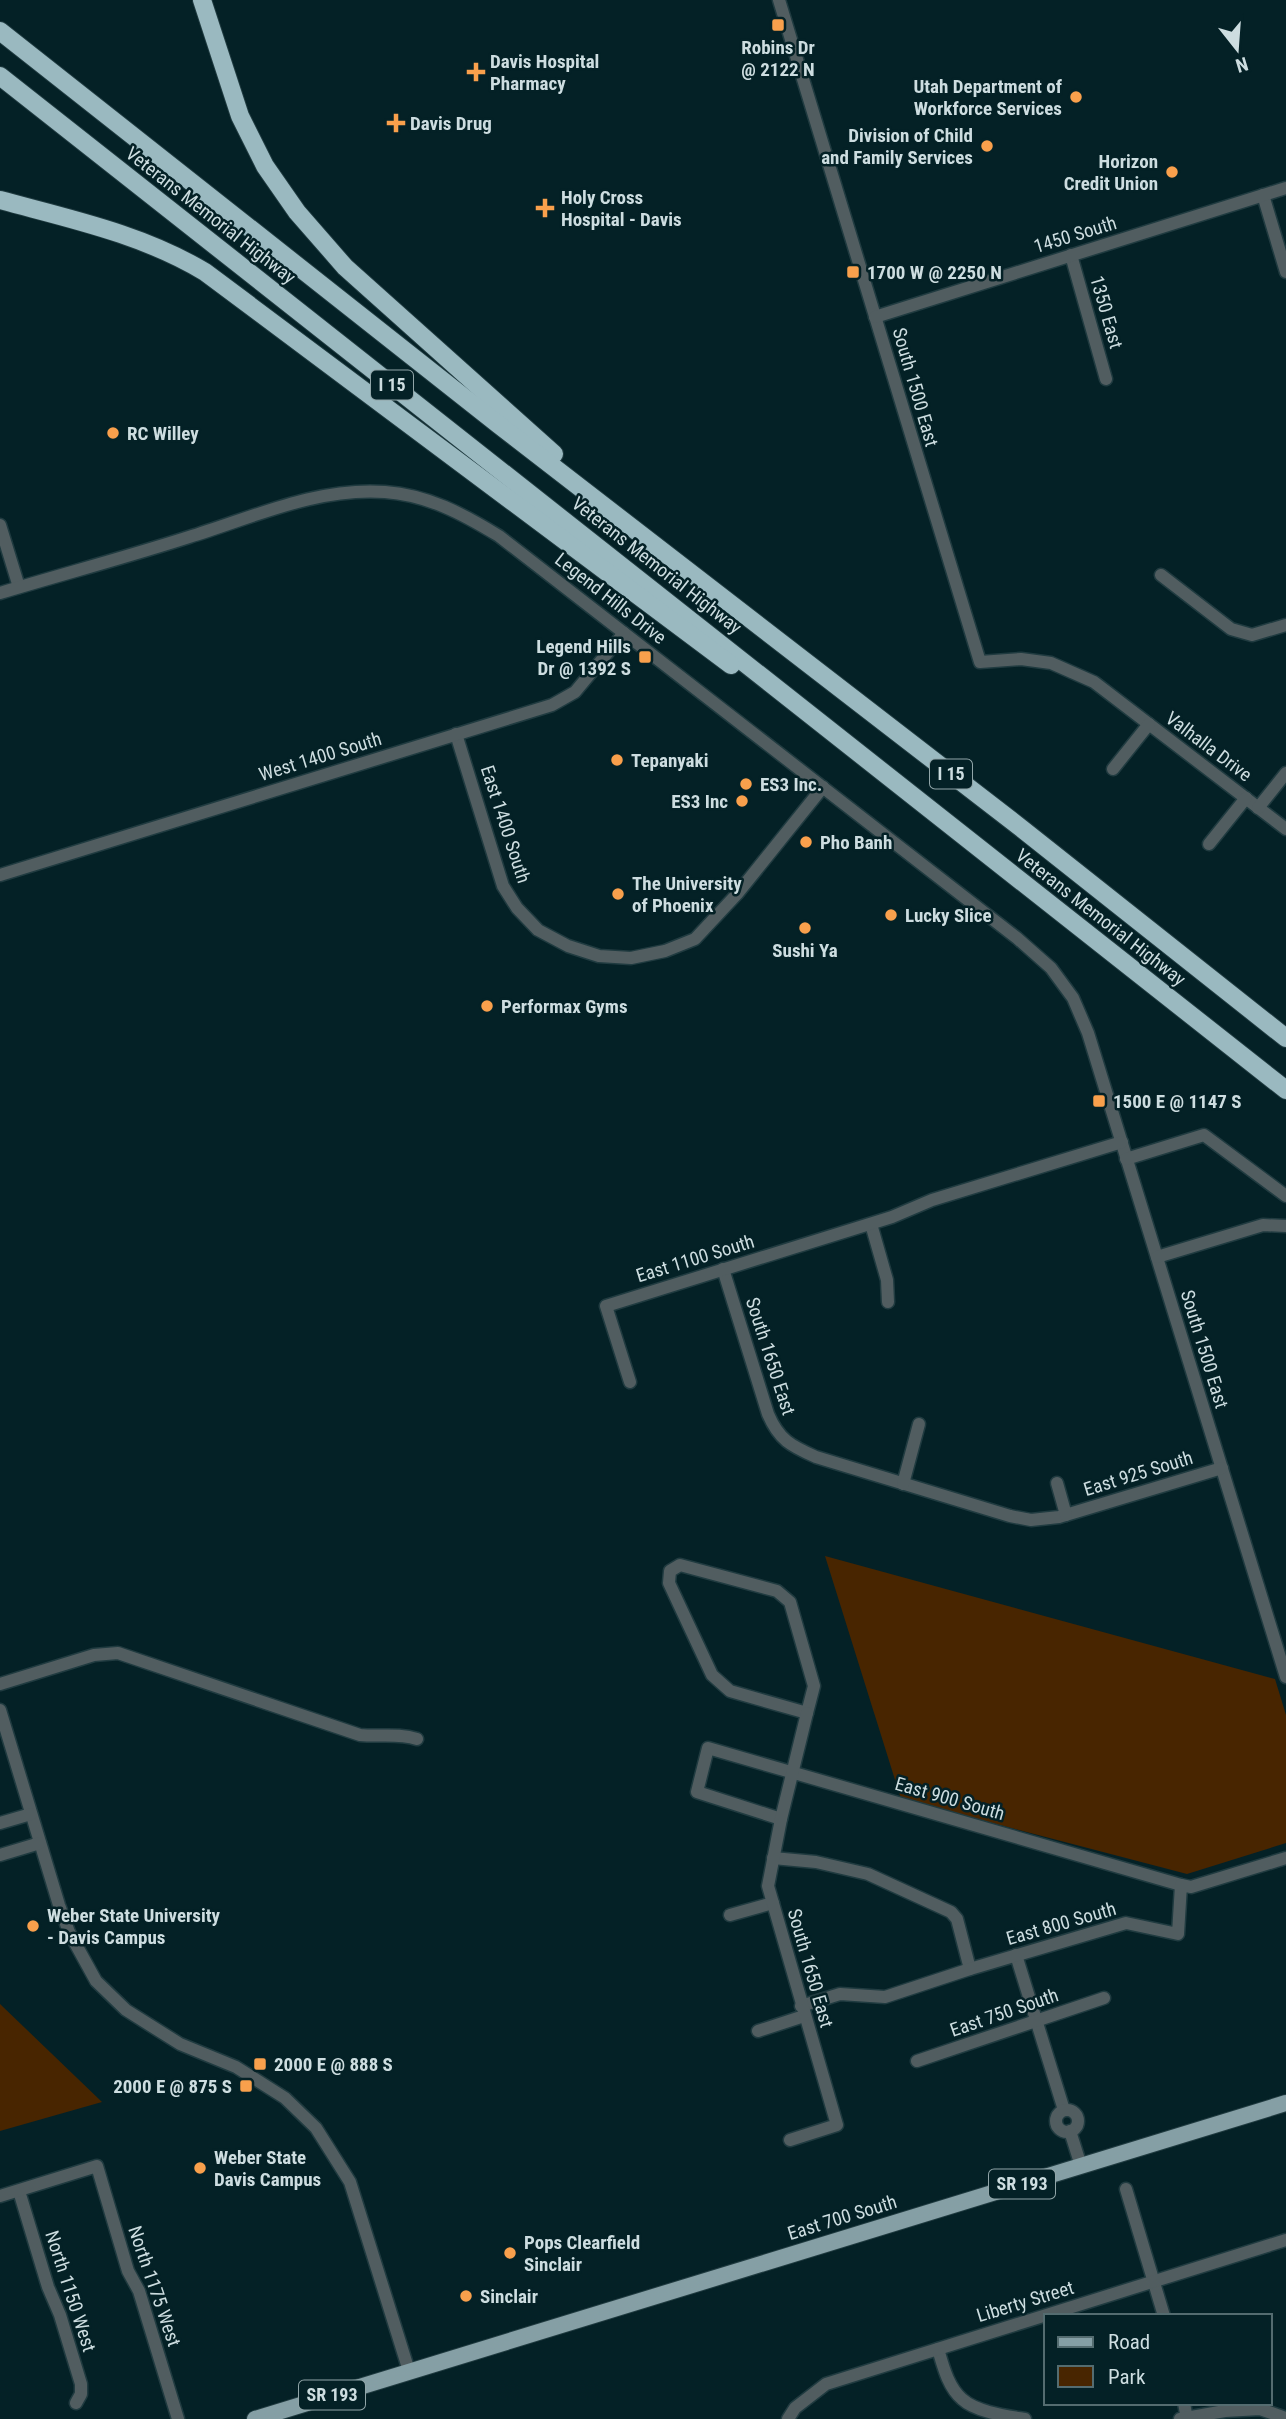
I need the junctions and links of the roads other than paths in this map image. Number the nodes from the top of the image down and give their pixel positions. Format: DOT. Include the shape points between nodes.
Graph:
graph roads {
  1 [pos="202,0"];
  2 [pos="779,0"];
  3 [pos="0,31"];
  4 [pos="0,76"];
  5 [pos="1286,188"];
  6 [pos="1263,195"];
  7 [pos="0,200"];
  8 [pos="1071,256"];
  9 [pos="1286,272"];
  10 [pos="875,317"];
  11 [pos="1106,379"];
  12 [pos="613,513"];
  13 [pos="0,525"];
  14 [pos="1161,575"];
  15 [pos="19,587"];
  16 [pos="0,593"];
  17 [pos="1286,625"];
  18 [pos="624,633"];
  19 [pos="980,662"];
  20 [pos="786,693"];
  21 [pos="1149,724"];
  22 [pos="456,734"];
  23 [pos="1113,769"];
  24 [pos="1286,773"];
  25 [pos="823,787"];
  26 [pos="1246,798"];
  27 [pos="1258,808"];
  28 [pos="1286,829"];
  29 [pos="1209,844"];
  30 [pos="0,875"];
  31 [pos="1088,1033"];
  32 [pos="1286,1038"];
  33 [pos="1286,1090"];
  34 [pos="1122,1142"];
  35 [pos="1126,1158"];
  36 [pos="1286,1196"];
  37 [pos="871,1223"];
  38 [pos="1286,1226"];
  39 [pos="1157,1257"];
  40 [pos="723,1269"];
  41 [pos="888,1303"];
  42 [pos="630,1382"];
  43 [pos="919,1424"];
  44 [pos="793,1447"];
  45 [pos="1222,1468"];
  46 [pos="1057,1483"];
  47 [pos="903,1484"];
  48 [pos="1066,1515"];
  49 [pos="1286,1677"];
  50 [pos="0,1684"];
  51 [pos="0,1710"];
  52 [pos="807,1713"];
  53 [pos="417,1738"];
  54 [pos="793,1772"];
  55 [pos="31,1814"];
  56 [pos="781,1819"];
  57 [pos="0,1824"];
  58 [pos="40,1843"];
  59 [pos="0,1855"];
  60 [pos="773,1857"];
  61 [pos="1286,1858"];
  62 [pos="1181,1885"];
  63 [pos="773,1903"];
  64 [pos="730,1915"];
  65 [pos="1016,1955"];
  66 [pos="970,1969"];
  67 [pos="1104,1998"];
  68 [pos="803,2011"];
  69 [pos="1037,2021"];
  70 [pos="758,2031"];
  71 [pos="917,2061"];
  72 [pos="1286,2103"];
  73 [pos="790,2140"];
  74 [pos="1081,2166"];
  75 [pos="1126,2189"];
  76 [pos="19,2191"];
  77 [pos="0,2196"];
  78 [pos="1286,2240"];
  79 [pos="1154,2281"];
  80 [pos="1049,2314"];
  81 [pos="1163,2314"];
  82 [pos="1044,2316"];
  83 [pos="938,2349"];
  84 [pos="409,2371"];
  85 [pos="76,2403"];
  86 [pos="1286,2418"];
  87 [pos="178,2419"];
  88 [pos="255,2419"];
  89 [pos="789,2419"];
  90 [pos="1025,2419"];
  91 [pos="1185,2419"];
  1 -- 12 [label="highway" via="240,116 265,166 296,212 345,267 569,467"];
  2 -- 10 [label="street, South 1500 East"];
  3 -- 12 [label="highway, Veterans Memorial Highway / I 15"];
  4 -- 20 [label="highway, Veterans Memorial Highway / I 15"];
  5 -- 6 [label="street, 1450 South"];
  6 -- 8 [label="street, 1450 South"];
  6 -- 9 [label="street"];
  7 -- 20 [label="highway" via="124,234 205,272 750,679"];
  8 -- 10 [label="street, 1450 South"];
  8 -- 11 [label="street, 1350 East"];
  10 -- 19 [label="street, South 1500 East"];
  12 -- 32 [label="highway, Veterans Memorial Highway / I 15"];
  13 -- 15 [label="street"];
  14 -- 17 [label="street" via="1231,629 1252,635"];
  15 -- 16 [label="street, Legend Hills Drive"];
  15 -- 18 [label="street, Legend Hills Drive" via="310,497 386,492 425,499 467,517 499,536"];
  18 -- 22 [label="street, West 1400 South" via="575,692 552,705"];
  18 -- 25 [label="street, Legend Hills Drive"];
  19 -- 21 [label="street, Valhalla Drive" via="1021,659 1051,663 1094,682"];
  20 -- 33 [label="highway, Veterans Memorial Highway / I 15"];
  21 -- 23 [label="street, Valhalla Drive"];
  21 -- 26 [label="street, Valhalla Drive"];
  22 -- 25 [label="street, East 1400 South" via="503,886 517,908 538,930 599,956 631,958 695,939"];
  22 -- 30 [label="street, West 1400 South"];
  24 -- 27 [label="street"];
  25 -- 31 [label="street, Legend Hills Drive" via="1051,968 1073,998"];
  26 -- 27 [label="street, Valhalla Drive"];
  26 -- 29 [label="street, Valhalla Drive"];
  27 -- 28 [label="street, Valhalla Drive"];
  31 -- 34 [label="street, South 1500 East"];
  34 -- 35 [label="street, South 1500 East"];
  34 -- 37 [label="street, East 1100 South"];
  35 -- 36 [label="street" via="1204,1135"];
  35 -- 39 [label="street, South 1500 East"];
  37 -- 40 [label="street, East 1100 South"];
  37 -- 41 [label="street" via="887,1280"];
  38 -- 39 [label="street" via="1264,1225"];
  39 -- 45 [label="street, South 1500 East"];
  40 -- 42 [label="street, East 1100 South" via="606,1306"];
  40 -- 44 [label="street, South 1650 East" via="768,1414 776,1432"];
  43 -- 47 [label="street"];
  44 -- 47 [label="street, East 925 South"];
  45 -- 48 [label="street, East 925 South"];
  45 -- 49 [label="street, South 1500 East"];
  46 -- 48 [label="street, East 925 South"];
  47 -- 48 [label="street, East 925 South" via="1031,1520"];
  50 -- 53 [label="street" via="94,1655 118,1653 360,1735"];
  51 -- 55 [label="street"];
  52 -- 52 [label="street, South 1650 East" via="814,1686 790,1602 777,1591 680,1565 670,1571 669,1583 712,1675 730,1691"];
  52 -- 54 [label="street, South 1650 East"];
  54 -- 56 [label="street, South 1650 East"];
  54 -- 56 [label="street, East 900 South" via="708,1748 697,1792"];
  54 -- 62 [label="street, East 900 South"];
  55 -- 57 [label="street"];
  55 -- 58 [label="street"];
  56 -- 60 [label="street, South 1650 East"];
  58 -- 59 [label="street"];
  58 -- 84 [label="street" via="69,1932 96,1981 153,2029 236,2067 285,2098 316,2127 350,2182"];
  60 -- 63 [label="street, South 1650 East" via="768,1886"];
  60 -- 66 [label="street" via="816,1861 868,1874 951,1912"];
  61 -- 62 [label="street" via="1191,1887"];
  62 -- 65 [label="street, East 800 South" via="1178,1934 1126,1923"];
  63 -- 64 [label="street"];
  63 -- 68 [label="street, South 1650 East"];
  65 -- 66 [label="street, East 800 South"];
  65 -- 69 [label="street"];
  66 -- 68 [label="street, East 800 South" via="885,1997 840,1994"];
  67 -- 69 [label="street, East 750 South"];
  68 -- 70 [label="street, East 800 South"];
  68 -- 73 [label="street, South 1650 East" via="837,2125"];
  69 -- 71 [label="street, East 750 South"];
  69 -- 74 [label="street" via="1063,2110 1071,2110 1077,2117 1070,2132"];
  72 -- 74 [label="main road, East 700 South / SR 193"];
  74 -- 84 [label="main road, East 700 South / SR 193"];
  75 -- 79 [label="street"];
  76 -- 77 [label="street"];
  76 -- 85 [label="street, North 1150 West" via="81,2384"];
  76 -- 87 [label="street, North 1175 West" via="97,2166"];
  78 -- 79 [label="street, Liberty Street"];
  79 -- 80 [label="street, Liberty Street"];
  79 -- 81 [label="street"];
  82 -- 83 [label="street, Liberty Street"];
  83 -- 89 [label="street, Liberty Street" via="826,2384 795,2408"];
  83 -- 90 [label="street" via="949,2382 962,2400 995,2414"];
  84 -- 88 [label="main road, SR 193"];
  86 -- 91 [label="street" via="1260,2409"];
}
